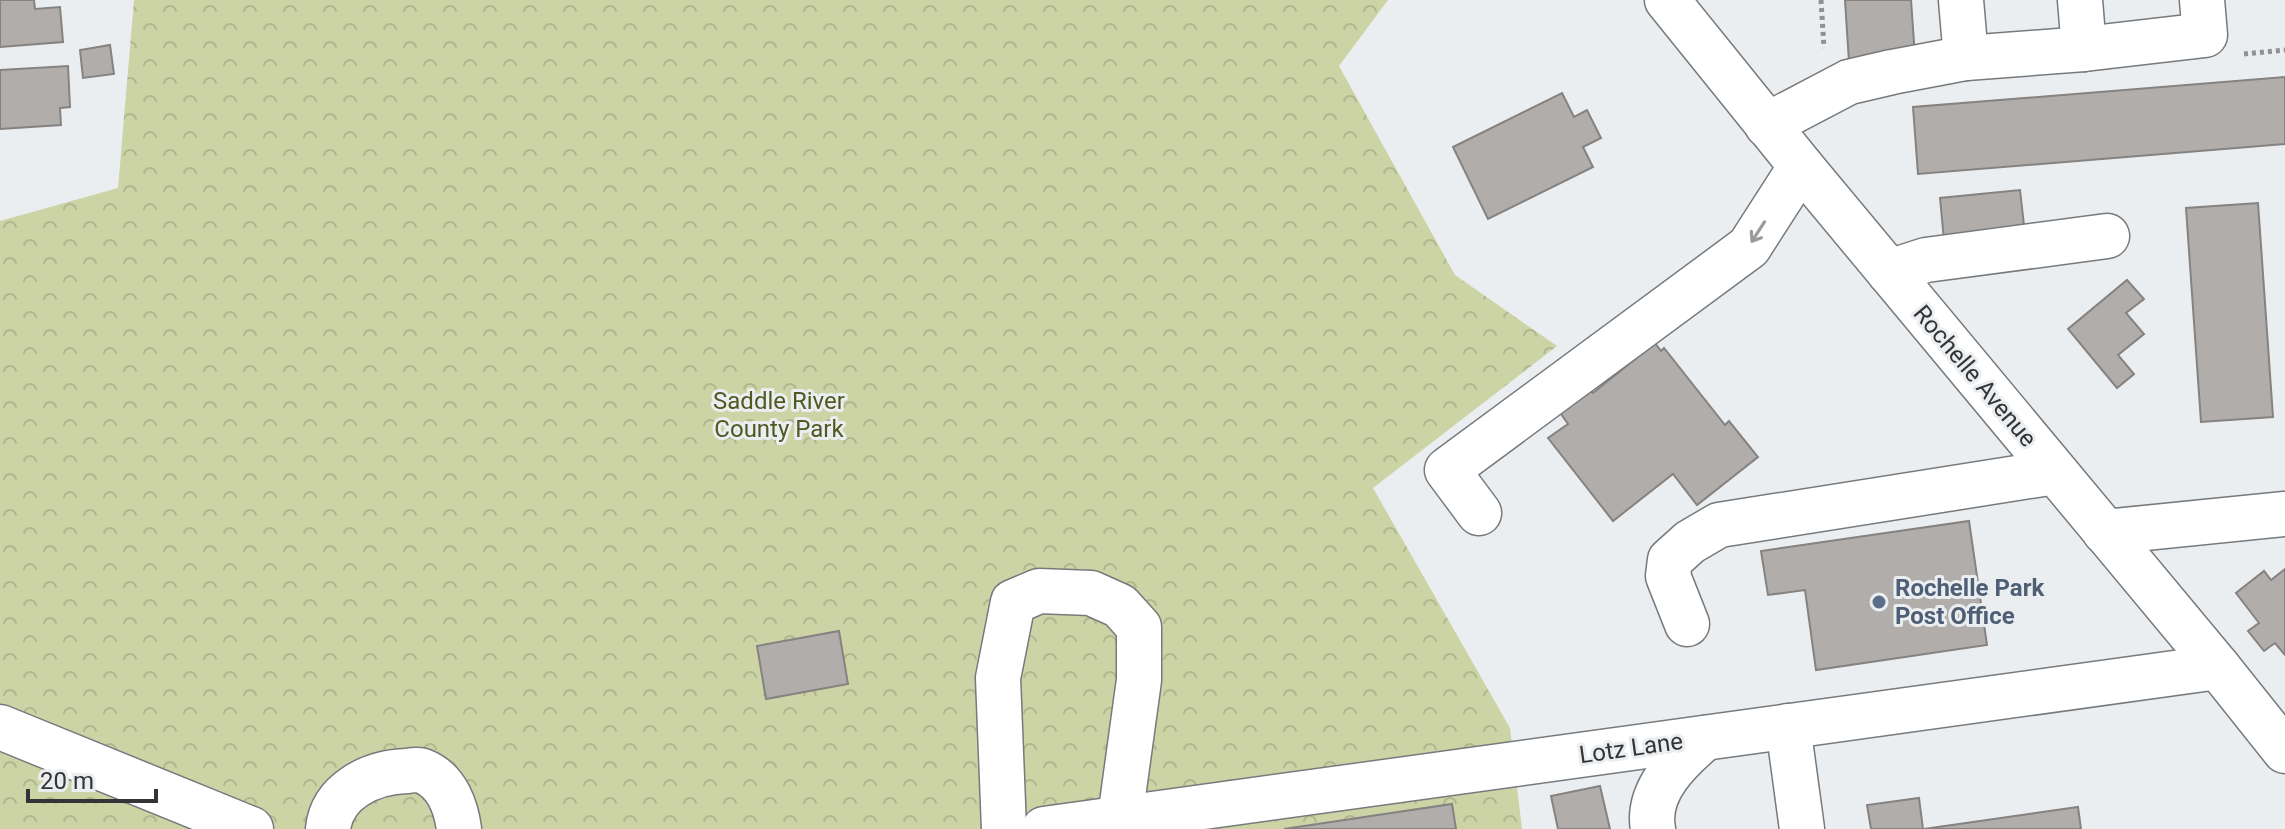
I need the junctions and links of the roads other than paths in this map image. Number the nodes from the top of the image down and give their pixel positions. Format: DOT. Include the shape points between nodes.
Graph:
graph roads {
  1 [pos="1667,0"];
  2 [pos="1961,0"];
  3 [pos="2080,0"];
  4 [pos="2202,0"];
  5 [pos="2084,49"];
  6 [pos="1966,58"];
  7 [pos="1767,125"];
  8 [pos="1801,166"];
  9 [pos="2107,236"];
  10 [pos="1889,272"];
  11 [pos="2055,472"];
  12 [pos="1479,513"];
  13 [pos="2285,514"];
  14 [pos="2105,532"];
  15 [pos="1687,624"];
  16 [pos="2218,667"];
  17 [pos="1788,726"];
  18 [pos="0,727"];
  19 [pos="1705,738"];
  20 [pos="2285,751"];
  21 [pos="1120,818"];
  22 [pos="251,829"];
  23 [pos="328,829"];
  24 [pos="459,829"];
  25 [pos="1004,829"];
  26 [pos="1044,829"];
  27 [pos="1653,829"];
  28 [pos="1802,829"];
  1 -- 7 [label="street, Rochelle Avenue"];
  2 -- 6 [label="street"];
  3 -- 5 [label="street"];
  4 -- 5 [label="street" via="2205,35"];
  5 -- 6 [label="street"];
  6 -- 7 [label="street" via="1849,82"];
  7 -- 8 [label="street, Rochelle Avenue"];
  8 -- 10 [label="street, Rochelle Avenue"];
  8 -- 12 [label="street, one-way" via="1749,247 1447,470"];
  9 -- 10 [label="street" via="1926,260"];
  10 -- 11 [label="street, Rochelle Avenue"];
  11 -- 14 [label="street, Rochelle Avenue"];
  11 -- 15 [label="street" via="1719,525 1670,560 1668,576"];
  13 -- 14 [label="street"];
  14 -- 16 [label="street, Rochelle Avenue"];
  16 -- 17 [label="street, Lotz Lane"];
  16 -- 20 [label="street, Rochelle Avenue"];
  17 -- 19 [label="street, Lotz Lane"];
  17 -- 28 [label="street"];
  18 -- 22 [label="street"];
  19 -- 21 [label="street, Lotz Lane"];
  19 -- 27 [label="street" via="1678,761 1660,788"];
  21 -- 25 [label="street" via="1139,680 1139,627 1120,606 1091,593 1039,591 1013,602 998,678"];
  21 -- 26 [label="street, Lotz Lane"];
  23 -- 24 [label="street" via="330,814 346,792 369,779 423,770 448,795"];
}
